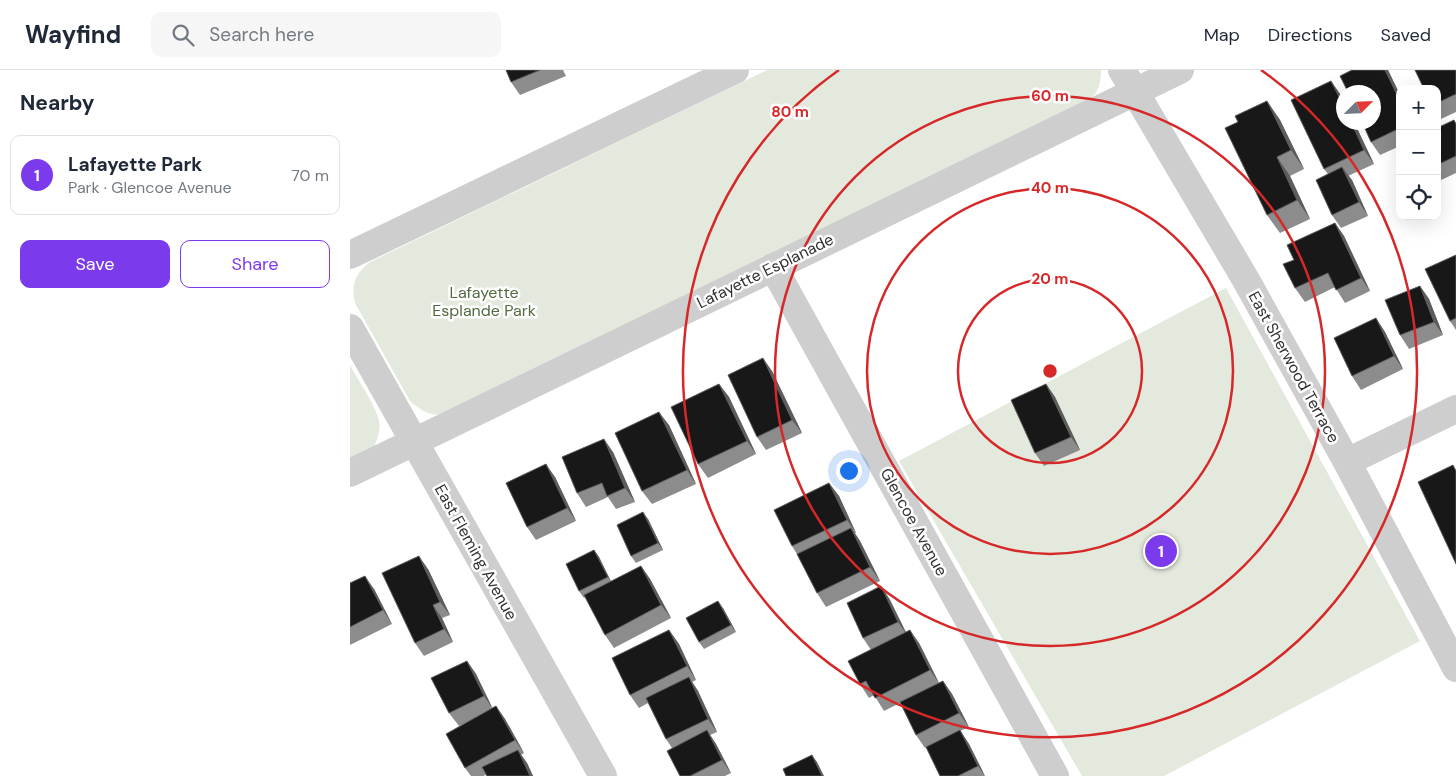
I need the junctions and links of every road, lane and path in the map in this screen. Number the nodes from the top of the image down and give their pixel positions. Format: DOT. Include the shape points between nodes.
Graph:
graph roads {
  1 [pos="735,70"];
  2 [pos="1180,70"];
  3 [pos="1129,81"];
  4 [pos="350,256"];
  5 [pos="773,267"];
  6 [pos="350,328"];
  7 [pos="1456,409"];
  8 [pos="414,441"];
  9 [pos="1347,462"];
  10 [pos="350,472"];
  11 [pos="1456,668"];
  12 [pos="603,776"];
  13 [pos="1055,776"];
  1 -- 4 [label="street"];
  2 -- 3 [label="street, Lafayette Esplanade"];
  3 -- 5 [label="street, Lafayette Esplanade"];
  3 -- 9 [label="street, East Sherwood Terrace" via="1246,280"];
  5 -- 8 [label="street, Lafayette Esplanade"];
  5 -- 13 [label="street, Glencoe Avenue"];
  6 -- 8 [label="street, East Fleming Avenue"];
  7 -- 9 [label="street"];
  8 -- 10 [label="street, Lafayette Esplanade"];
  8 -- 12 [label="street, East Fleming Avenue"];
  9 -- 11 [label="street, East Sherwood Terrace"];
}
